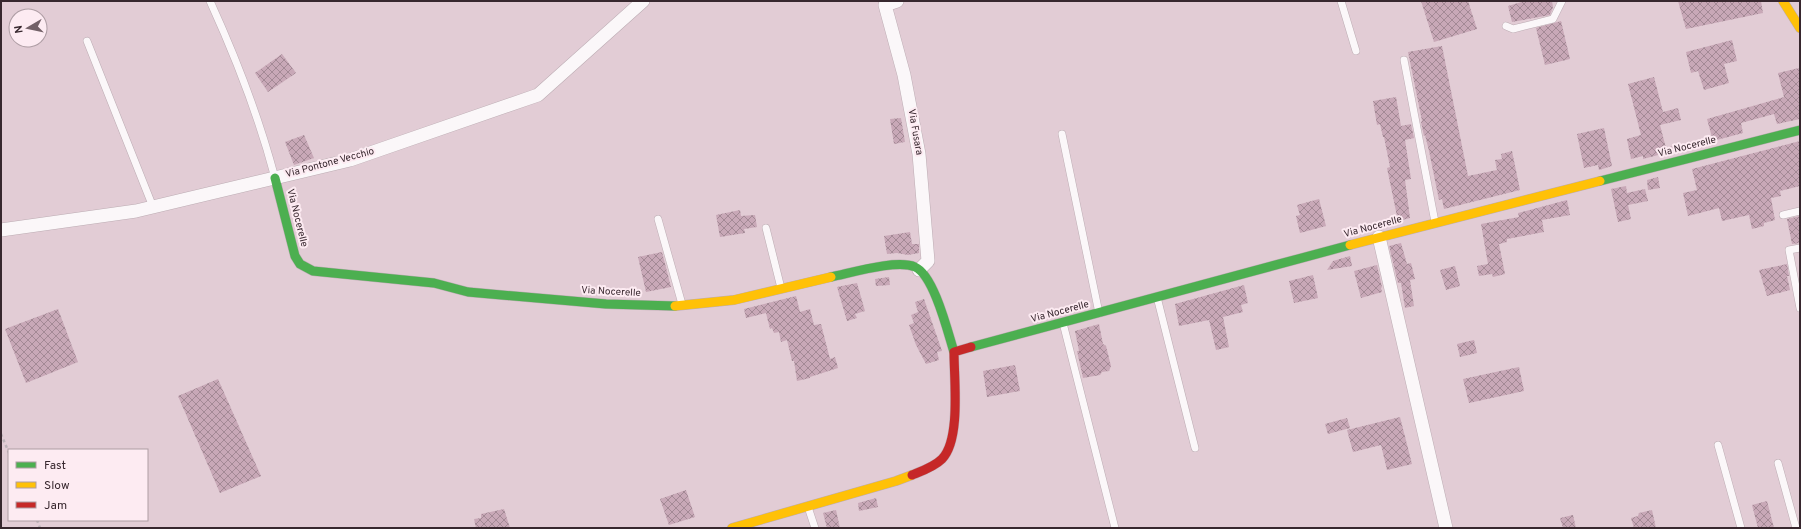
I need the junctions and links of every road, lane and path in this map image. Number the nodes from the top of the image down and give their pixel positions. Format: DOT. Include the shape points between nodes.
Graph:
graph roads {
  1 [pos="210,1"];
  2 [pos="643,1"];
  3 [pos="897,1"];
  4 [pos="1341,1"];
  5 [pos="1783,1"];
  6 [pos="1561,2"];
  7 [pos="1506,26"];
  8 [pos="1800,28"];
  9 [pos="87,41"];
  10 [pos="1356,51"];
  11 [pos="1404,60"];
  12 [pos="1800,130"];
  13 [pos="1062,134"];
  14 [pos="275,178"];
  15 [pos="153,207"];
  16 [pos="1800,211"];
  17 [pos="1783,215"];
  18 [pos="658,218"];
  19 [pos="1435,223"];
  20 [pos="766,228"];
  21 [pos="1,230"];
  22 [pos="1379,237"];
  23 [pos="1800,248"];
  24 [pos="919,270"];
  25 [pos="781,289"];
  26 [pos="1157,297"];
  27 [pos="682,306"];
  28 [pos="1800,308"];
  29 [pos="1099,313"];
  30 [pos="1063,323"];
  31 [pos="954,352"];
  32 [pos="1,434"];
  33 [pos="1718,445"];
  34 [pos="1195,448"];
  35 [pos="8,451"];
  36 [pos="1778,463"];
  37 [pos="808,506"];
  38 [pos="732,528"];
  39 [pos="815,528"];
  40 [pos="1115,528"];
  41 [pos="1446,528"];
  42 [pos="1741,528"];
  43 [pos="1796,528"];
  1 -- 14 [label="lane" via="265,138"];
  2 -- 14 [label="street, Via Pontone Vecchio" via="538,95 350,160"];
  3 -- 24 [label="street, Via Fusara" via="885,5 904,75 919,154 928,261"];
  4 -- 10 [label="lane"];
  5 -- 8 [label="street"];
  6 -- 7 [label="lane" via="1553,19 1513,30"];
  9 -- 15 [label="lane"];
  11 -- 19 [label="lane"];
  12 -- 19 [label="street, Via Nocerelle"];
  13 -- 29 [label="lane"];
  14 -- 15 [label="street, Via Pontone Vecchio"];
  14 -- 27 [label="street, Via Nocerelle" via="295,256 300,264 313,271 434,283 468,292 606,304"];
  15 -- 21 [label="street, Via Pontone Vecchio"];
  16 -- 17 [label="lane"];
  18 -- 27 [label="lane"];
  19 -- 22 [label="street, Via Nocerelle"];
  20 -- 25 [label="lane"];
  22 -- 26 [label="street, Via Nocerelle"];
  22 -- 41 [label="street"];
  23 -- 28 [label="lane" via="1789,250"];
  24 -- 25 [label="street, Via Nocerelle" via="916,267 896,264"];
  24 -- 31 [label="street" via="930,283"];
  25 -- 27 [label="street, Via Nocerelle" via="734,300"];
  26 -- 29 [label="street, Via Nocerelle"];
  26 -- 34 [label="lane"];
  29 -- 30 [label="street, Via Nocerelle"];
  30 -- 31 [label="street, Via Nocerelle"];
  30 -- 40 [label="lane"];
  31 -- 37 [label="street" via="954,431 951,444 942,459 931,467 896,481"];
  32 -- 35 [label="path"];
  33 -- 42 [label="lane"];
  36 -- 43 [label="lane"];
  37 -- 38 [label="street"];
  37 -- 39 [label="lane"];
}
